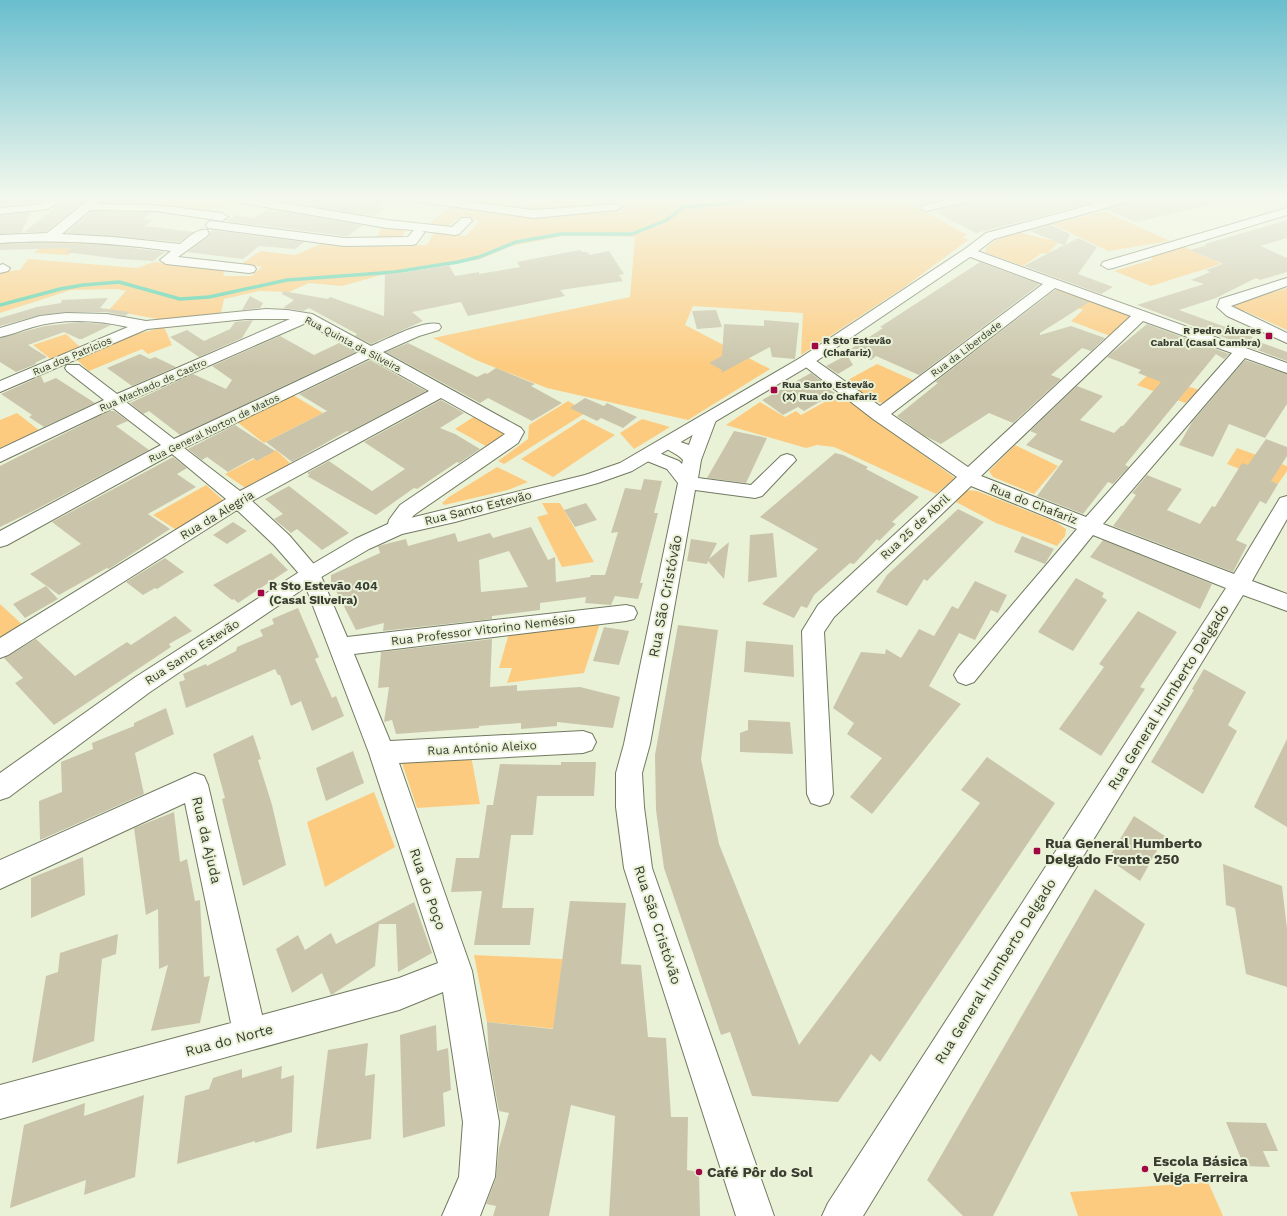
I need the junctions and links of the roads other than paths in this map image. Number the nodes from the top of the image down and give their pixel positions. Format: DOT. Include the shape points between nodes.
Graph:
graph roads {
  1 [pos="172,255"];
  2 [pos="965,255"];
  3 [pos="976,255"];
  4 [pos="1142,255"];
  5 [pos="1108,265"];
  6 [pos="249,269"];
  7 [pos="1287,282"];
  8 [pos="1053,283"];
  9 [pos="1141,315"];
  10 [pos="307,317"];
  11 [pos="145,325"];
  12 [pos="434,327"];
  13 [pos="0,333"];
  14 [pos="1287,339"];
  15 [pos="372,352"];
  16 [pos="1242,352"];
  17 [pos="806,361"];
  18 [pos="73,368"];
  19 [pos="1287,368"];
  20 [pos="0,387"];
  21 [pos="440,392"];
  22 [pos="118,403"];
  23 [pos="879,415"];
  24 [pos="708,420"];
  25 [pos="669,443"];
  26 [pos="176,449"];
  27 [pos="648,455"];
  28 [pos="0,456"];
  29 [pos="787,460"];
  30 [pos="690,472"];
  31 [pos="968,477"];
  32 [pos="239,500"];
  33 [pos="1287,502"];
  34 [pos="1091,526"];
  35 [pos="397,528"];
  36 [pos="0,540"];
  37 [pos="311,574"];
  38 [pos="1239,584"];
  39 [pos="1287,603"];
  40 [pos="626,613"];
  41 [pos="340,647"];
  42 [pos="0,649"];
  43 [pos="966,674"];
  44 [pos="583,742"];
  45 [pos="382,753"];
  46 [pos="0,788"];
  47 [pos="820,794"];
  48 [pos="0,875"];
  49 [pos="456,971"];
  50 [pos="250,1034"];
  51 [pos="0,1102"];
  52 [pos="461,1216"];
  53 [pos="755,1216"];
  54 [pos="841,1216"];
  1 -- 6 [label="street" via="166,260"];
  2 -- 17 [label="street, Rua Santo Estevão"];
  3 -- 8 [label="street"];
  4 -- 5 [label="street"];
  7 -- 14 [label="street" via="1225,302 1224,307"];
  8 -- 9 [label="street"];
  8 -- 23 [label="street, Rua da Liberdade"];
  9 -- 16 [label="street"];
  9 -- 31 [label="street, Rua 25 de Abril"];
  10 -- 11 [label="street, Rua Quinta da Silveira" via="286,313 256,313"];
  10 -- 15 [label="street, Rua Quinta da Silveira"];
  10 -- 22 [label="street, Rua Machado de Castro"];
  11 -- 13 [label="street, Rua Quinta da Silveira" via="108,318 67,316 36,321"];
  11 -- 20 [label="street, Rua dos Patrícios"];
  12 -- 15 [label="street, Rua General Norton de Matos"];
  15 -- 21 [label="street, Rua Quinta da Silveira"];
  15 -- 26 [label="street, Rua General Norton de Matos"];
  16 -- 19 [label="street"];
  16 -- 34 [label="street"];
  17 -- 23 [label="street, Rua do Chafariz"];
  17 -- 24 [label="street, Rua Santo Estevão"];
  18 -- 22 [label="street, Rua do Poço"];
  21 -- 32 [label="street, Rua da Alegria"];
  21 -- 35 [label="street, Rua Quinta da Silveira" via="511,428 515,436 407,510 399,520"];
  22 -- 26 [label="street, Rua do Poço"];
  22 -- 28 [label="street, Rua Machado de Castro"];
  23 -- 31 [label="street, Rua do Chafariz"];
  24 -- 25 [label="street, Rua Santo Estevão"];
  24 -- 30 [label="street, Rua São Cristóvão"];
  25 -- 27 [label="street, Rua Santo Estevão"];
  25 -- 30 [label="street" via="684,450"];
  26 -- 32 [label="street, Rua do Poço"];
  26 -- 36 [label="street, Rua General Norton de Matos"];
  27 -- 30 [label="street"];
  27 -- 35 [label="street, Rua Santo Estevão" via="626,467 591,479"];
  29 -- 30 [label="street" via="755,492"];
  30 -- 53 [label="street, Rua São Cristóvão" via="629,774 630,807 638,868"];
  31 -- 34 [label="street, Rua do Chafariz"];
  31 -- 47 [label="street, Rua 25 de Abril" via="826,611 813,631"];
  32 -- 37 [label="street, Rua do Poço" via="299,558"];
  32 -- 42 [label="street, Rua da Alegria"];
  33 -- 38 [label="street, Rua General Humberto Delgado"];
  34 -- 38 [label="street, Rua do Chafariz"];
  34 -- 43 [label="street"];
  35 -- 37 [label="street, Rua Santo Estevão" via="362,544"];
  37 -- 41 [label="street, Rua do Poço"];
  37 -- 46 [label="street, Rua Santo Estevão" via="142,685"];
  38 -- 39 [label="street, Rua do Chafariz"];
  38 -- 54 [label="street, Rua General Humberto Delgado"];
  40 -- 41 [label="street, Rua Professor Vitorino Nemésio"];
  41 -- 45 [label="street, Rua do Poço"];
  44 -- 45 [label="street, Rua António Aleixo"];
  45 -- 49 [label="street, Rua do Poço"];
  48 -- 50 [label="street, Rua da Ajuda" via="195,785"];
  49 -- 50 [label="street, Rua do Norte" via="399,994"];
  49 -- 52 [label="street, Rua do Poço" via="481,1122 477,1177"];
  50 -- 51 [label="street, Rua do Norte"];
}
